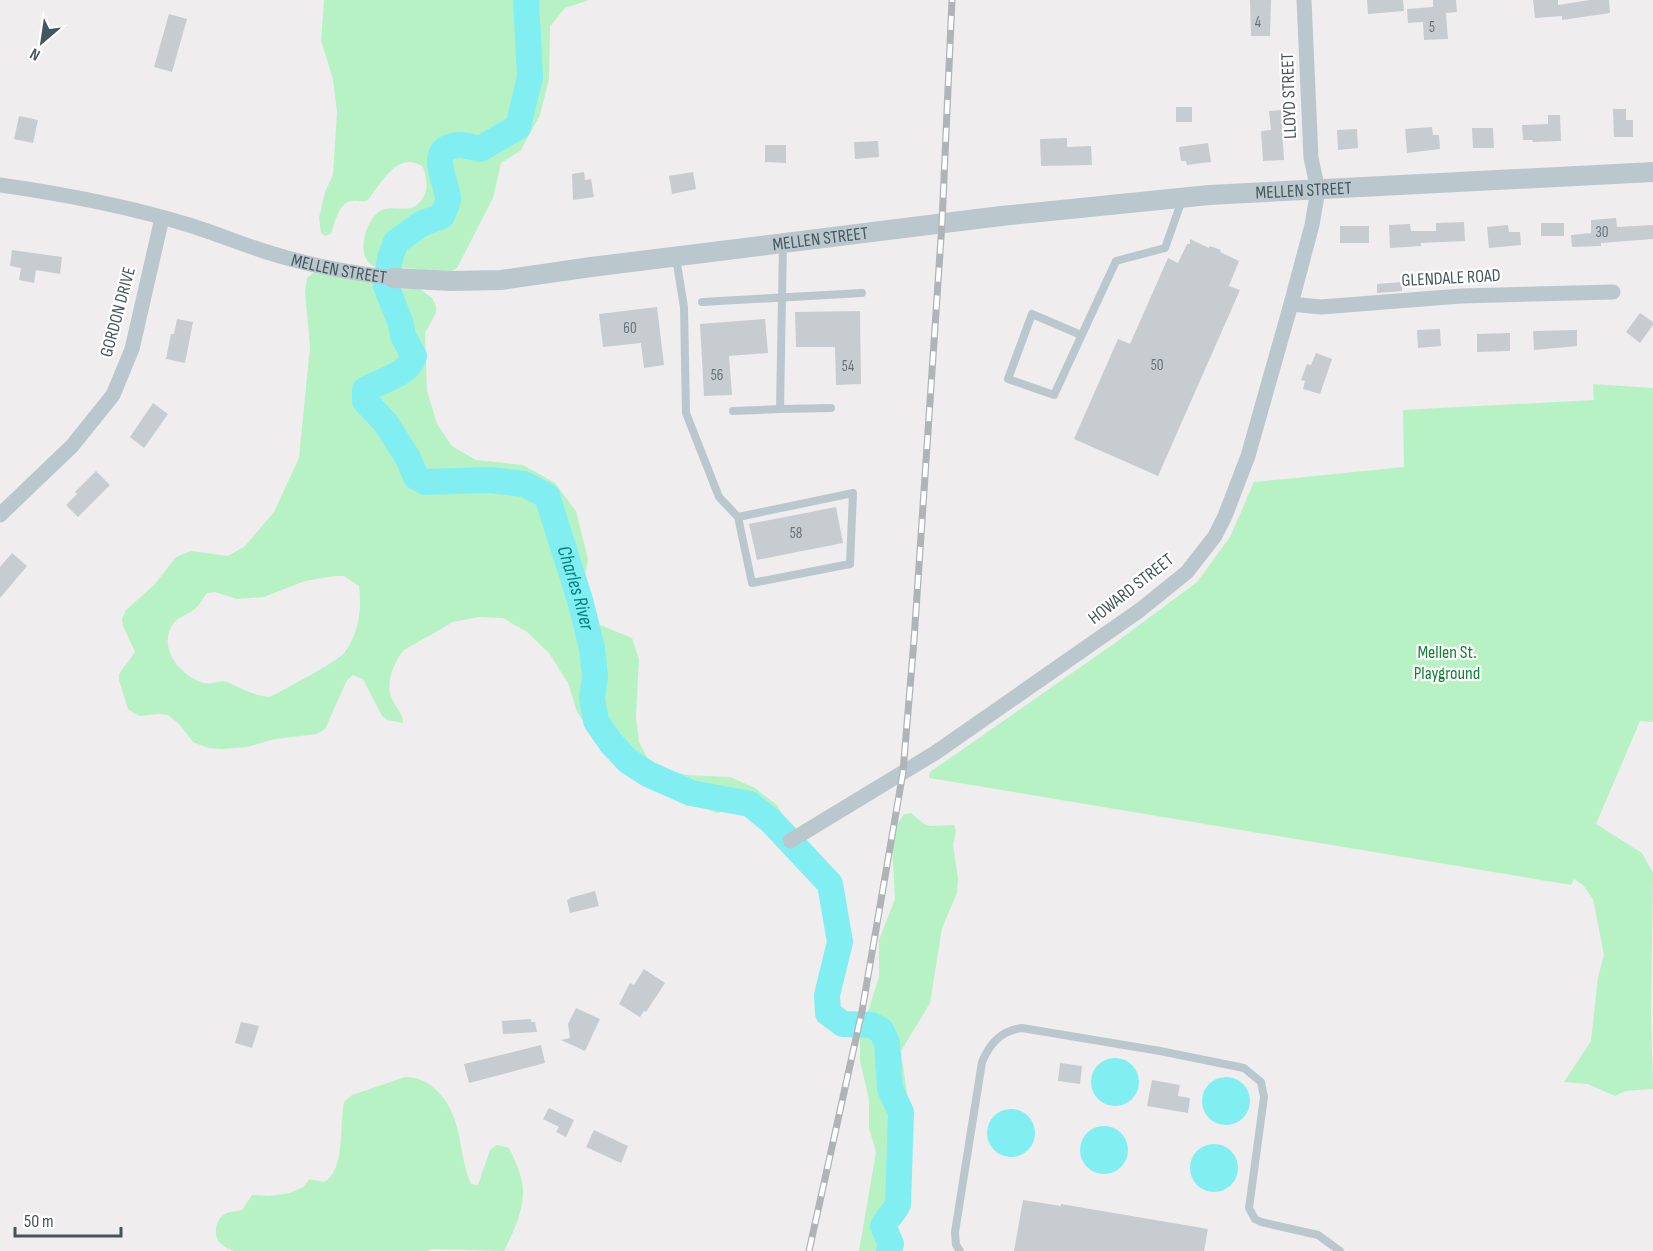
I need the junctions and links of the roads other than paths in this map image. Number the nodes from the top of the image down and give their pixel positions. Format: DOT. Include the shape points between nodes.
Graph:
graph roads {
  1 [pos="1304,0"];
  2 [pos="1653,172"];
  3 [pos="0,185"];
  4 [pos="1318,190"];
  5 [pos="1183,198"];
  6 [pos="162,218"];
  7 [pos="783,243"];
  8 [pos="675,256"];
  9 [pos="387,277"];
  10 [pos="1613,292"];
  11 [pos="862,293"];
  12 [pos="782,297"];
  13 [pos="702,302"];
  14 [pos="1291,304"];
  15 [pos="1081,335"];
  16 [pos="831,408"];
  17 [pos="780,409"];
  18 [pos="733,411"];
  19 [pos="0,515"];
  20 [pos="738,516"];
  21 [pos="790,842"];
  22 [pos="960,1251"];
  23 [pos="1340,1251"];
  1 -- 4 [label="street, LLOYD STREET" via="1311,158"];
  2 -- 4 [label="street, MELLEN STREET"];
  3 -- 6 [label="street, MELLEN STREET"];
  4 -- 5 [label="street, MELLEN STREET"];
  4 -- 14 [label="street, HOWARD STREET"];
  5 -- 7 [label="street, MELLEN STREET"];
  5 -- 15 [label="lane" via="1165,248 1116,261"];
  6 -- 9 [label="street, MELLEN STREET" via="269,253"];
  6 -- 19 [label="street, GORDON DRIVE" via="132,349 113,395 72,446"];
  7 -- 8 [label="street, MELLEN STREET"];
  7 -- 12 [label="lane"];
  8 -- 9 [label="street, MELLEN STREET" via="501,280"];
  8 -- 20 [label="lane" via="684,307 686,413 719,496"];
  10 -- 14 [label="street, GLENDALE ROAD" via="1461,296 1321,307"];
  11 -- 12 [label="lane"];
  12 -- 13 [label="lane"];
  12 -- 17 [label="lane"];
  14 -- 21 [label="street, HOWARD STREET" via="1248,456 1225,516 1187,572 1122,623 968,731"];
  15 -- 15 [label="lane" via="1054,394 1008,379 1032,315"];
  16 -- 17 [label="lane"];
  17 -- 18 [label="lane"];
  20 -- 20 [label="lane" via="853,493 850,564 752,583"];
  22 -- 23 [label="lane" via="955,1232 982,1062 999,1037 1022,1028 1207,1059 1253,1074 1261,1082 1263,1097 1249,1208 1261,1222 1318,1236"];
}
